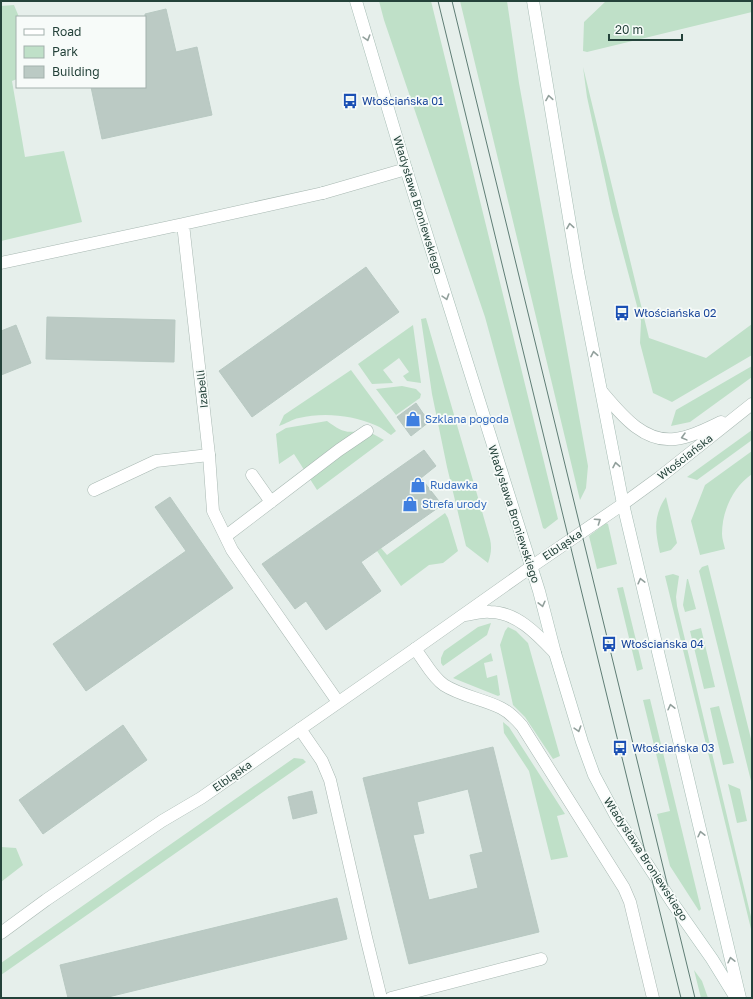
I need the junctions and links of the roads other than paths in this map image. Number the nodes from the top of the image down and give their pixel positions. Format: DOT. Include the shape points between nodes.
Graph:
graph roads {
  1 [pos="356,1"];
  2 [pos="533,1"];
  3 [pos="406,169"];
  4 [pos="183,224"];
  5 [pos="1,263"];
  6 [pos="602,392"];
  7 [pos="749,407"];
  8 [pos="367,431"];
  9 [pos="209,454"];
  10 [pos="252,475"];
  11 [pos="94,490"];
  12 [pos="271,502"];
  13 [pos="623,504"];
  14 [pos="226,536"];
  15 [pos="531,567"];
  16 [pos="462,616"];
  17 [pos="415,649"];
  18 [pos="555,653"];
  19 [pos="338,702"];
  20 [pos="300,728"];
  21 [pos="1,933"];
  22 [pos="541,959"];
  23 [pos="381,998"];
  24 [pos="391,998"];
  25 [pos="653,998"];
  26 [pos="736,998"];
  27 [pos="740,998"];
  1 -- 3 [label="main road, Władysława Broniewskiego, one-way"];
  6 -- 2 [label="main road, one-way" via="578,272"];
  3 -- 4 [label="main road" via="323,193"];
  3 -- 15 [label="main road, Władysława Broniewskiego, one-way"];
  4 -- 5 [label="main road"];
  4 -- 9 [label="main road, Izabelli"];
  7 -- 6 [label="main road, Włościańska, one-way" via="700,433 674,440 647,434 626,418"];
  13 -- 6 [label="main road, one-way"];
  7 -- 13 [label="main road, Włościańska"];
  8 -- 12 [label="main road"];
  9 -- 11 [label="main road" via="156,461"];
  9 -- 14 [label="main road, Izabelli" via="213,511"];
  10 -- 12 [label="main road"];
  12 -- 14 [label="main road"];
  15 -- 13 [label="main road, Elbląska, one-way"];
  27 -- 13 [label="main road, one-way"];
  14 -- 19 [label="main road, Izabelli" via="232,550"];
  15 -- 16 [label="main road, Elbląska"];
  15 -- 18 [label="main road, Władysława Broniewskiego, one-way"];
  16 -- 17 [label="main road, Elbląska"];
  16 -- 18 [label="main road, Elbląska" via="492,612 504,614 538,635"];
  17 -- 19 [label="main road, Elbląska"];
  17 -- 25 [label="main road" via="438,680 455,690 502,708 522,726 624,888 630,902"];
  18 -- 26 [label="main road, Władysława Broniewskiego, one-way" via="582,742 609,805"];
  19 -- 20 [label="main road, Elbląska"];
  20 -- 21 [label="main road, Elbląska"];
  20 -- 23 [label="main road" via="322,761 330,780"];
  22 -- 24 [label="main road"];
}
